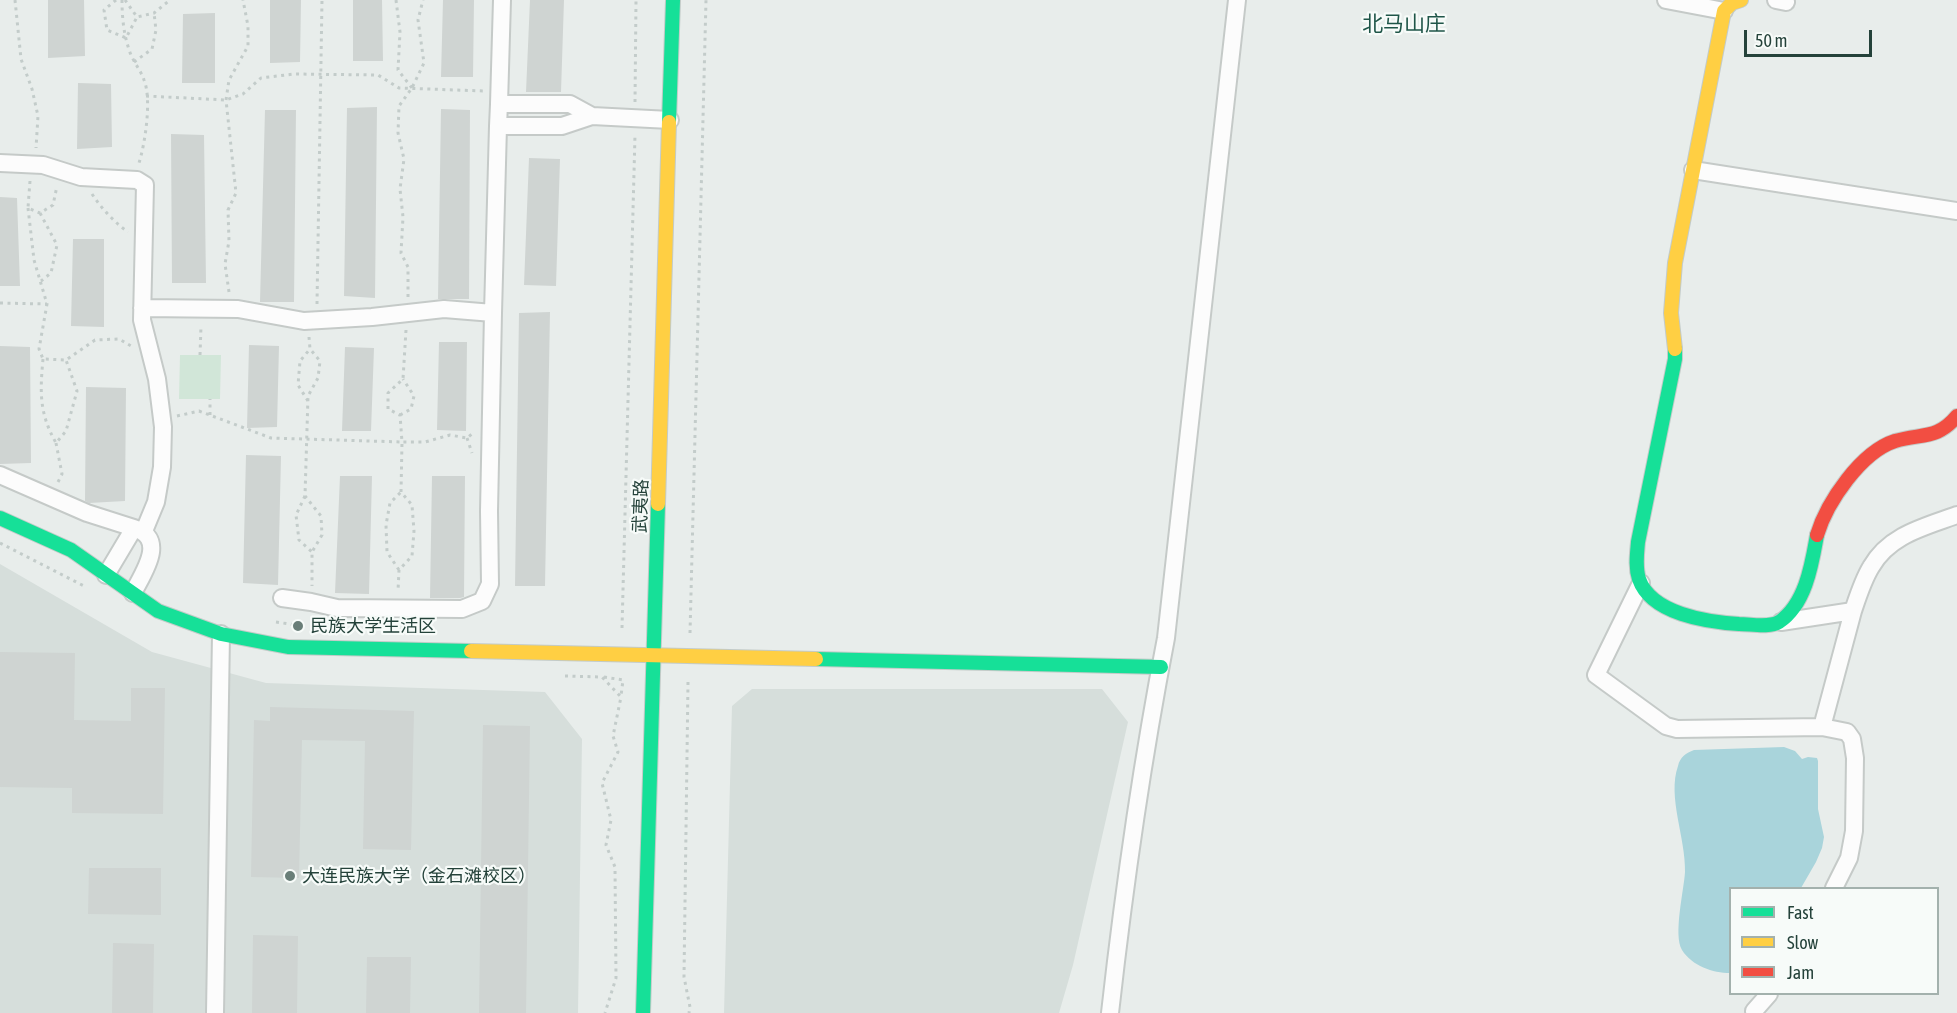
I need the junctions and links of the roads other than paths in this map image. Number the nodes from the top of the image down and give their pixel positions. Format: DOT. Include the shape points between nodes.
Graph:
graph roads {
  1 [pos="502,0"];
  2 [pos="673,0"];
  3 [pos="1237,0"];
  4 [pos="1666,0"];
  5 [pos="1741,0"];
  6 [pos="1724,11"];
  7 [pos="499,101"];
  8 [pos="592,116"];
  9 [pos="670,120"];
  10 [pos="498,126"];
  11 [pos="0,163"];
  12 [pos="1693,170"];
  13 [pos="1957,211"];
  14 [pos="142,308"];
  15 [pos="494,313"];
  16 [pos="1957,416"];
  17 [pos="0,475"];
  18 [pos="1957,515"];
  19 [pos="0,518"];
  20 [pos="139,530"];
  21 [pos="106,574"];
  22 [pos="1641,583"];
  23 [pos="133,593"];
  24 [pos="282,598"];
  25 [pos="1853,610"];
  26 [pos="1781,622"];
  27 [pos="221,634"];
  28 [pos="654,655"];
  29 [pos="1161,667"];
  30 [pos="1822,727"];
  31 [pos="1834,887"];
  32 [pos="1767,995"];
  33 [pos="1754,1011"];
  34 [pos="215,1013"];
  35 [pos="643,1013"];
  36 [pos="1110,1013"];
  1 -- 7 [label="street"];
  2 -- 9 [label="street, 武夷路"];
  3 -- 29 [label="street"];
  4 -- 6 [label="street"];
  5 -- 6 [label="street"];
  6 -- 12 [label="street"];
  7 -- 8 [label="street" via="570,104"];
  7 -- 10 [label="street"];
  8 -- 9 [label="street"];
  8 -- 10 [label="street" via="562,126"];
  9 -- 28 [label="street, 武夷路"];
  10 -- 15 [label="street"];
  11 -- 14 [label="street" via="43,165 81,177 137,180 145,185"];
  12 -- 13 [label="street"];
  12 -- 22 [label="street" via="1672,281 1674,367 1638,542 1636,562"];
  14 -- 15 [label="street" via="231,309 313,320 444,309"];
  14 -- 20 [label="street" via="157,379 162,467 156,502"];
  15 -- 24 [label="street" via="490,584 482,602 462,609 337,608"];
  16 -- 26 [label="street" via="1947,429 1936,434 1880,448 1839,490 1820,526 1799,595"];
  17 -- 20 [label="street" via="87,513"];
  18 -- 25 [label="street" via="1892,541 1870,567"];
  19 -- 21 [label="street" via="71,550"];
  20 -- 21 [label="street"];
  20 -- 23 [label="street" via="151,543 151,556"];
  21 -- 23 [label="street"];
  22 -- 26 [label="street" via="1656,600 1692,618 1773,625"];
  22 -- 30 [label="street" via="1596,675 1666,726 1677,729"];
  23 -- 27 [label="street" via="158,611"];
  25 -- 26 [label="street"];
  25 -- 30 [label="street"];
  27 -- 28 [label="street" via="288,647"];
  27 -- 34 [label="street"];
  28 -- 29 [label="street"];
  28 -- 35 [label="street, 武夷路"];
  29 -- 36 [label="street"];
  30 -- 31 [label="street" via="1847,732 1855,758 1853,843"];
  32 -- 33 [label="street"];
}
